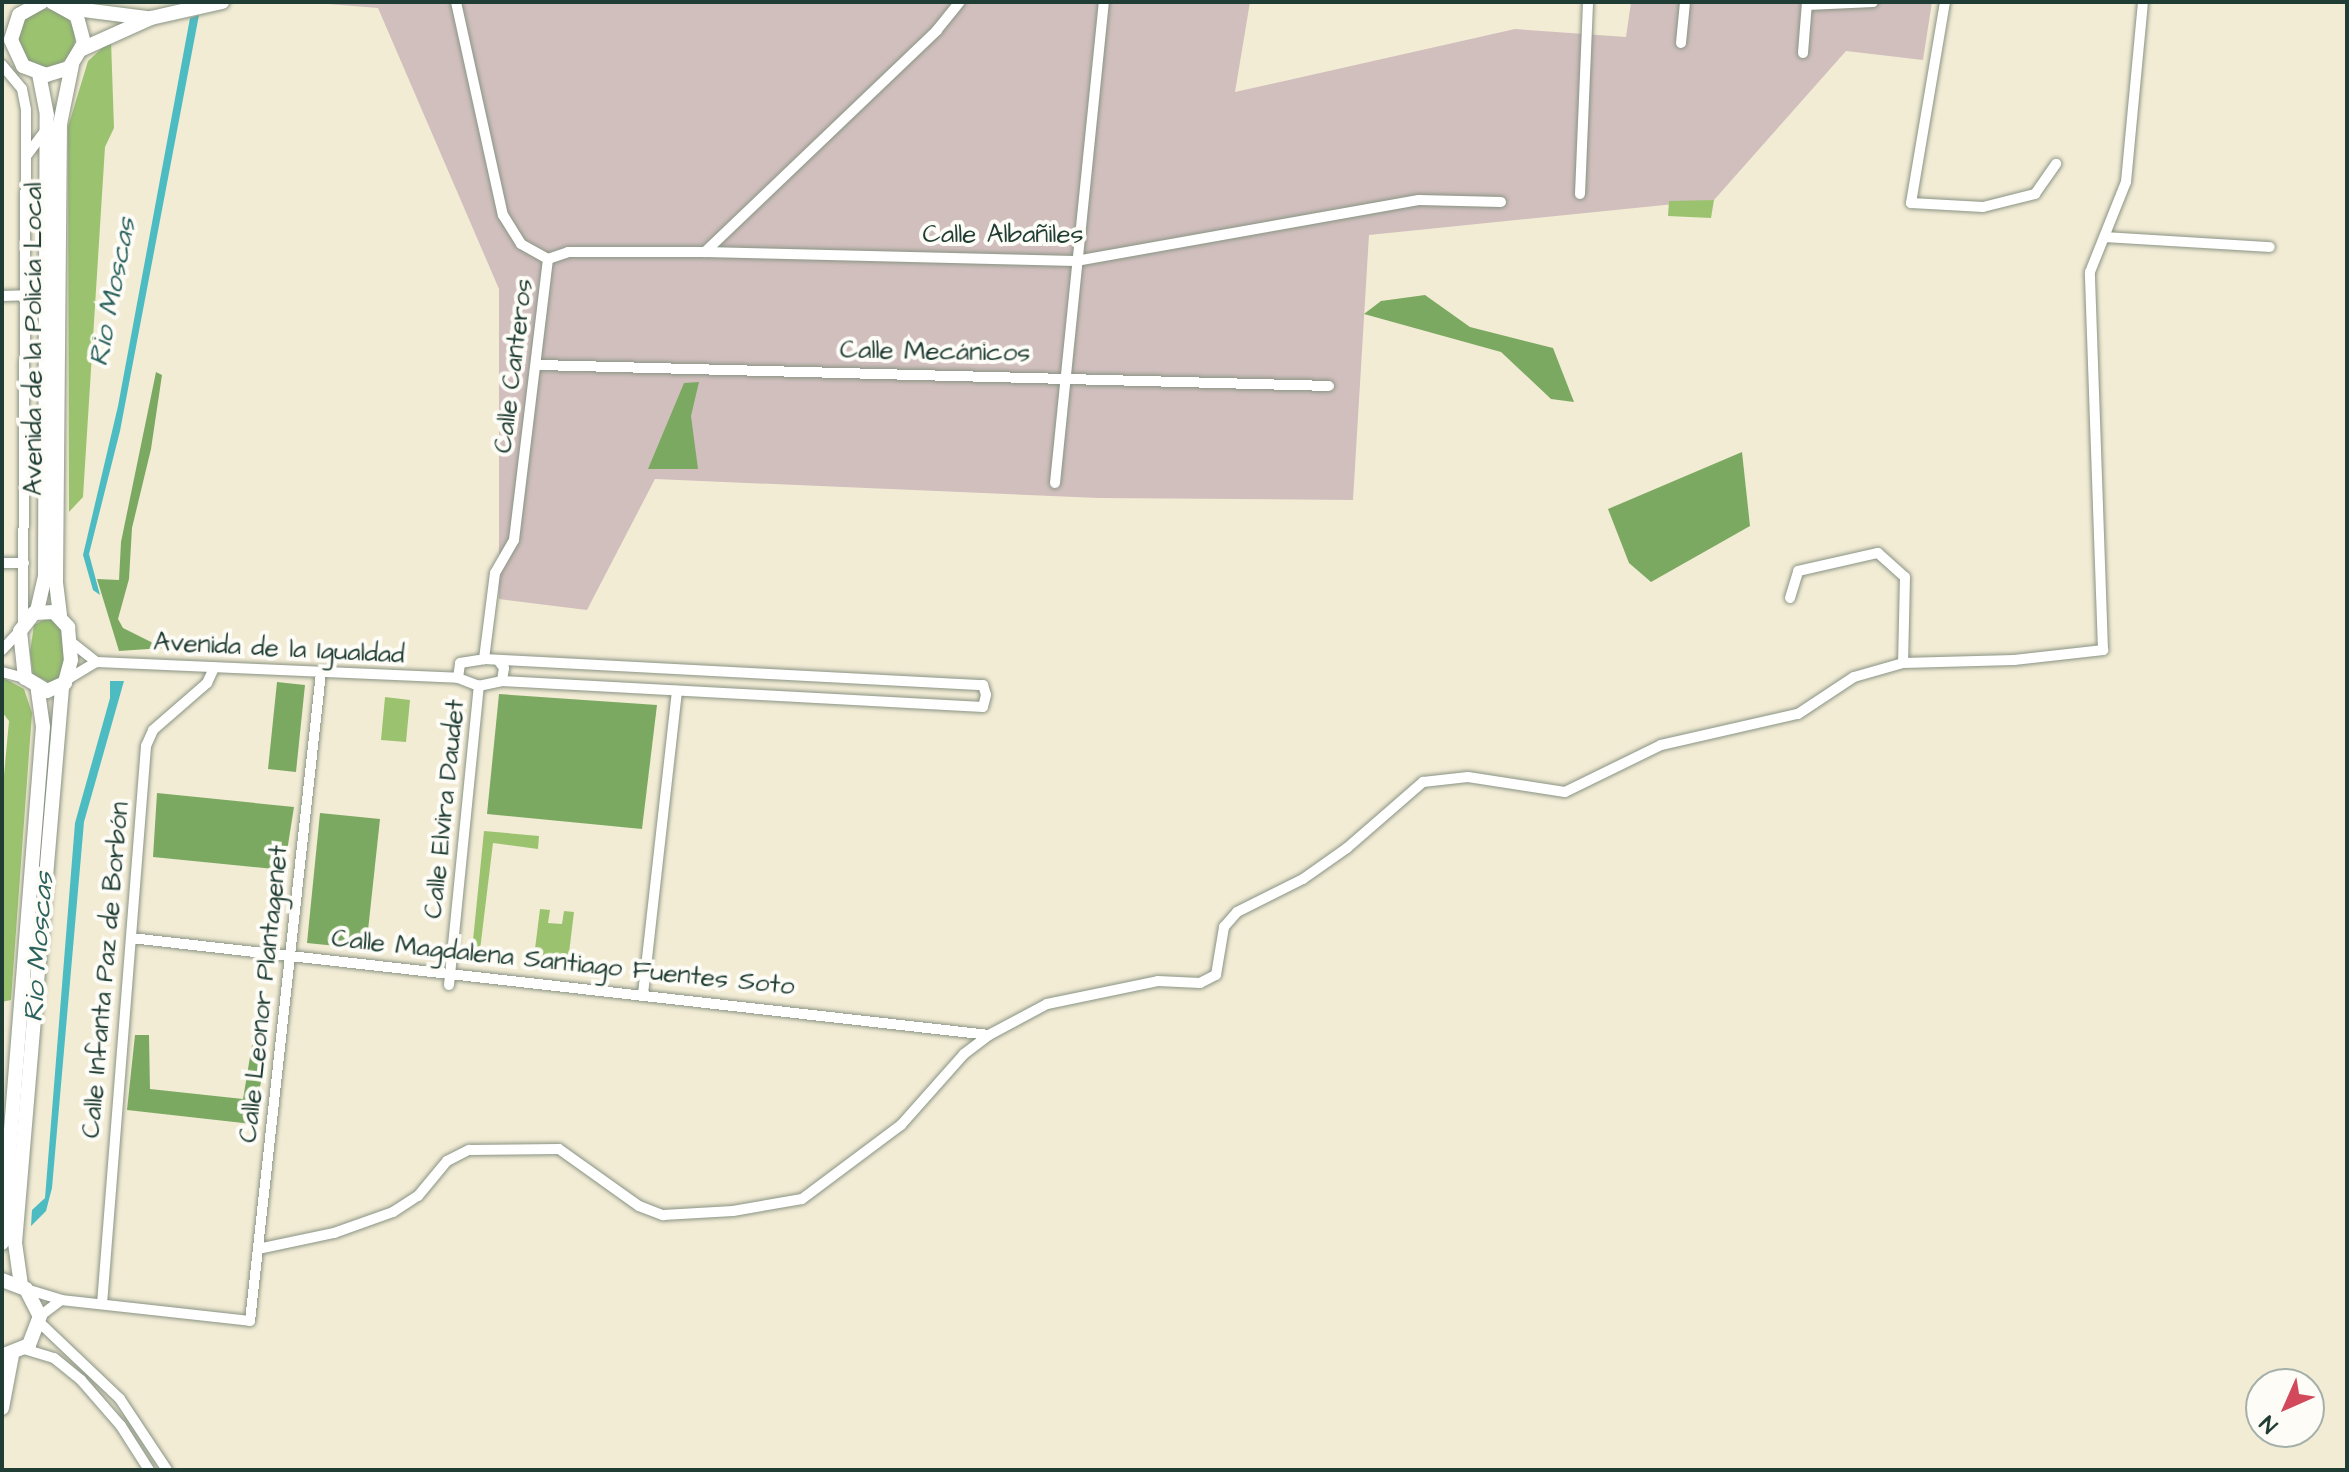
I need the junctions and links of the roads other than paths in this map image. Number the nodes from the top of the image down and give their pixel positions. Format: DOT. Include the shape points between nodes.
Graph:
graph roads {
  1 [pos="42,2"];
  2 [pos="52,2"];
  3 [pos="456,2"];
  4 [pos="960,2"];
  5 [pos="1104,2"];
  6 [pos="1588,2"];
  7 [pos="1685,2"];
  8 [pos="1873,2"];
  9 [pos="1945,2"];
  10 [pos="2143,2"];
  11 [pos="216,4"];
  12 [pos="1807,4"];
  13 [pos="14,8"];
  14 [pos="68,8"];
  15 [pos="151,18"];
  16 [pos="7,31"];
  17 [pos="1681,43"];
  18 [pos="82,49"];
  19 [pos="1803,53"];
  20 [pos="10,58"];
  21 [pos="2,65"];
  22 [pos="72,65"];
  23 [pos="39,74"];
  24 [pos="47,128"];
  25 [pos="25,159"];
  26 [pos="2056,164"];
  27 [pos="1580,194"];
  28 [pos="1501,202"];
  29 [pos="2105,237"];
  30 [pos="2270,247"];
  31 [pos="705,252"];
  32 [pos="548,259"];
  33 [pos="1076,261"];
  34 [pos="26,295"];
  35 [pos="2,296"];
  36 [pos="539,365"];
  37 [pos="1064,378"];
  38 [pos="1329,386"];
  39 [pos="1055,483"];
  40 [pos="2,563"];
  41 [pos="24,563"];
  42 [pos="1790,598"];
  43 [pos="37,611"];
  44 [pos="60,615"];
  45 [pos="21,627"];
  46 [pos="71,642"];
  47 [pos="2,650"];
  48 [pos="484,659"];
  49 [pos="498,660"];
  50 [pos="97,662"];
  51 [pos="1903,663"];
  52 [pos="214,668"];
  53 [pos="2,672"];
  54 [pos="321,673"];
  55 [pos="25,678"];
  56 [pos="458,678"];
  57 [pos="502,681"];
  58 [pos="65,683"];
  59 [pos="479,686"];
  60 [pos="38,690"];
  61 [pos="677,691"];
  62 [pos="131,938"];
  63 [pos="290,955"];
  64 [pos="449,979"];
  65 [pos="643,994"];
  66 [pos="989,1035"];
  67 [pos="2,1243"];
  68 [pos="258,1249"];
  69 [pos="2,1280"];
  70 [pos="24,1287"];
  71 [pos="61,1300"];
  72 [pos="102,1304"];
  73 [pos="40,1319"];
  74 [pos="13,1353"];
  75 [pos="2,1408"];
  76 [pos="149,1470"];
  77 [pos="167,1470"];
  1 -- 13 [label="main road"];
  2 -- 14 [label="main road"];
  3 -- 32 [label="street, Calle Canteros" via="503,215 521,244"];
  4 -- 31 [label="street"];
  5 -- 33 [label="street"];
  6 -- 27 [label="street"];
  7 -- 17 [label="street"];
  8 -- 12 [label="street"];
  9 -- 26 [label="street" via="1911,203 1983,207 2035,194"];
  10 -- 29 [label="street" via="2126,182"];
  11 -- 15 [label="main road"];
  12 -- 19 [label="street"];
  13 -- 16 [label="main road"];
  14 -- 15 [label="main road"];
  14 -- 18 [label="main road" via="82,26"];
  15 -- 18 [label="main road"];
  16 -- 20 [label="main road"];
  18 -- 22 [label="main road"];
  20 -- 23 [label="main road"];
  21 -- 25 [label="street" via="24,92"];
  22 -- 23 [label="main road"];
  22 -- 44 [label="main road, Avenida de la Policía Local" via="60,124"];
  23 -- 24 [label="main road, Avenida de la Policía Local"];
  24 -- 25 [label="street"];
  24 -- 43 [label="main road, Avenida de la Policía Local" via="45,576"];
  25 -- 34 [label="street"];
  28 -- 33 [label="street, Calle Albañiles" via="1419,200"];
  29 -- 30 [label="street"];
  29 -- 51 [label="street" via="2090,272 2103,650 2014,660"];
  31 -- 32 [label="street, Calle Albañiles" via="568,252"];
  31 -- 33 [label="street, Calle Albañiles"];
  32 -- 36 [label="street, Calle Canteros"];
  33 -- 37 [label="street"];
  34 -- 35 [label="street"];
  34 -- 41 [label="street"];
  36 -- 37 [label="street, Calle Mecánicos"];
  36 -- 48 [label="street, Calle Canteros" via="514,540 495,573"];
  37 -- 38 [label="street, Calle Mecánicos"];
  37 -- 39 [label="street"];
  40 -- 41 [label="street"];
  41 -- 45 [label="street"];
  42 -- 51 [label="street" via="1798,571 1878,553 1905,577"];
  43 -- 44 [label="main road"];
  43 -- 45 [label="main road"];
  44 -- 46 [label="main road, Avenida de la Policía Local"];
  45 -- 47 [label="street"];
  45 -- 55 [label="main road"];
  46 -- 50 [label="street"];
  46 -- 58 [label="main road"];
  48 -- 49 [label="street"];
  48 -- 56 [label="street" via="460,663"];
  49 -- 57 [label="street" via="504,668"];
  49 -- 61 [label="street" via="983,685 986,695 983,707"];
  50 -- 52 [label="street, Avenida de la Igualdad"];
  50 -- 58 [label="street"];
  51 -- 66 [label="street" via="1854,677 1798,714 1661,745 1565,792 1468,777 1423,782 1303,879 1237,912 1224,927 1216,975 1200,983 1158,981 1047,1004"];
  52 -- 54 [label="street, Avenida de la Igualdad"];
  52 -- 62 [label="street, Calle Infanta Paz de Borbón" via="207,683 147,740"];
  53 -- 55 [label="street"];
  54 -- 56 [label="street, Avenida de la Igualdad"];
  54 -- 63 [label="street, Calle Leonor Plantagenet"];
  55 -- 60 [label="main road"];
  56 -- 59 [label="street, Avenida de la Igualdad"];
  57 -- 59 [label="street"];
  57 -- 61 [label="street"];
  58 -- 60 [label="main road"];
  58 -- 70 [label="main road" via="15,1243"];
  59 -- 64 [label="street, Calle Elvira Daudet"];
  60 -- 67 [label="main road" via="43,727"];
  61 -- 65 [label="street"];
  62 -- 63 [label="street, Calle Magdalena Santiago Fuentes Soto"];
  62 -- 72 [label="street, Calle Infanta Paz de Borbón"];
  63 -- 64 [label="street, Calle Magdalena Santiago Fuentes Soto"];
  63 -- 68 [label="street, Calle Leonor Plantagenet"];
  64 -- 65 [label="street, Calle Magdalena Santiago Fuentes Soto"];
  65 -- 66 [label="street, Calle Magdalena Santiago Fuentes Soto"];
  66 -- 68 [label="street" via="964,1054 901,1125 802,1199 733,1211 663,1215 639,1206 559,1149 469,1150 447,1161 418,1196 393,1212 281,1248"];
  68 -- 72 [label="street, Calle Leonor Plantagenet" via="250,1321"];
  69 -- 70 [label="main road"];
  70 -- 71 [label="street"];
  70 -- 73 [label="main road"];
  71 -- 72 [label="street"];
  71 -- 73 [label="street"];
  73 -- 74 [label="main road"];
  73 -- 77 [label="street" via="120,1399"];
  74 -- 75 [label="main road"];
  74 -- 76 [label="street" via="54,1358 81,1380"];
}
